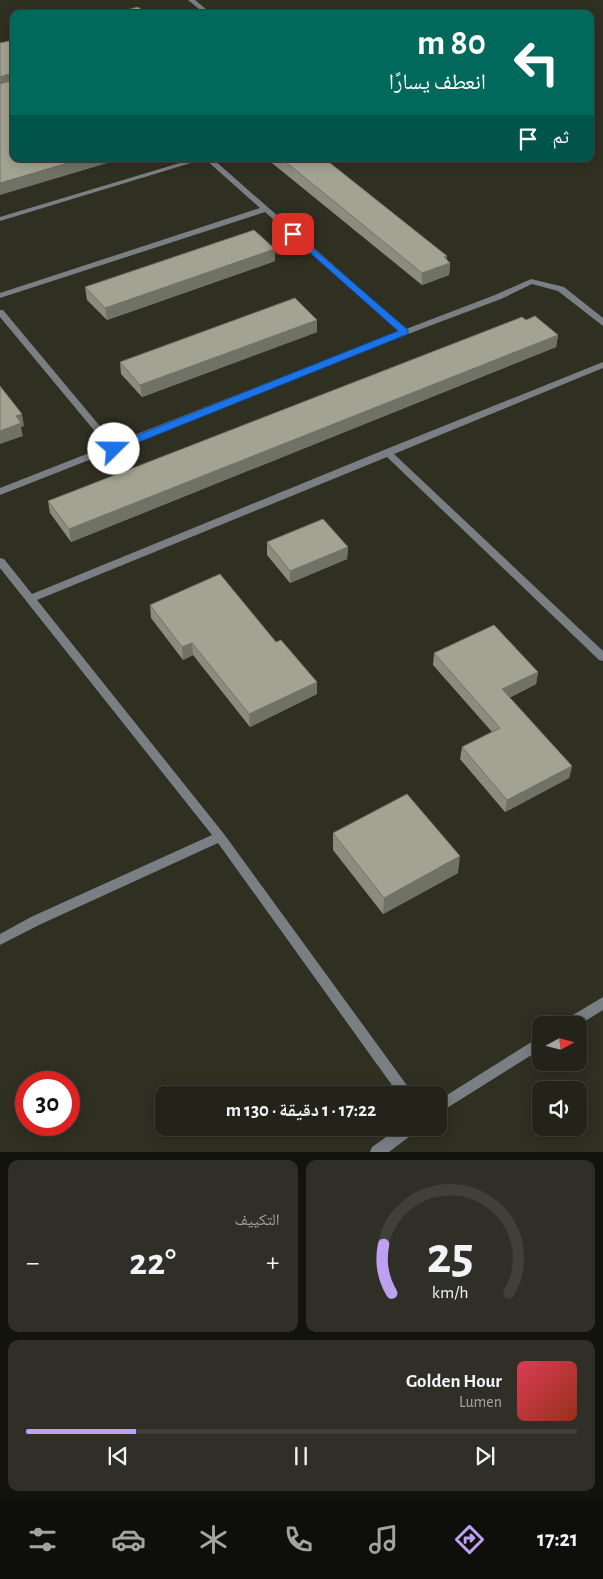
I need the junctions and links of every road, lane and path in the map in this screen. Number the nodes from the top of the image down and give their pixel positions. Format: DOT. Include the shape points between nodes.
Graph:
graph roads {
  1 [pos="191,0"];
  2 [pos="204,10"];
  3 [pos="190,162"];
  4 [pos="212,162"];
  5 [pos="266,209"];
  6 [pos="0,219"];
  7 [pos="0,296"];
  8 [pos="0,312"];
  9 [pos="603,323"];
  10 [pos="405,332"];
  11 [pos="603,365"];
  12 [pos="114,449"];
  13 [pos="386,452"];
  14 [pos="0,492"];
  15 [pos="0,561"];
  16 [pos="30,599"];
  17 [pos="603,657"];
  18 [pos="220,837"];
  19 [pos="0,940"];
  20 [pos="603,1003"];
  21 [pos="582,1016"];
  22 [pos="532,1048"];
  23 [pos="400,1086"];
  24 [pos="447,1101"];
  25 [pos="398,1136"];
  26 [pos="377,1152"];
  1 -- 2 [label="street"];
  3 -- 6 [label="street"];
  4 -- 5 [label="street"];
  5 -- 7 [label="street"];
  5 -- 10 [label="street"];
  8 -- 12 [label="street"];
  9 -- 10 [label="street" via="561,289 531,281"];
  10 -- 12 [label="street"];
  11 -- 13 [label="street"];
  12 -- 14 [label="street"];
  13 -- 16 [label="street"];
  13 -- 17 [label="street"];
  15 -- 16 [label="street"];
  16 -- 18 [label="street"];
  18 -- 19 [label="street" via="35,920"];
  18 -- 23 [label="street"];
  20 -- 21 [label="street"];
  22 -- 24 [label="street"];
  25 -- 26 [label="street"];
}
